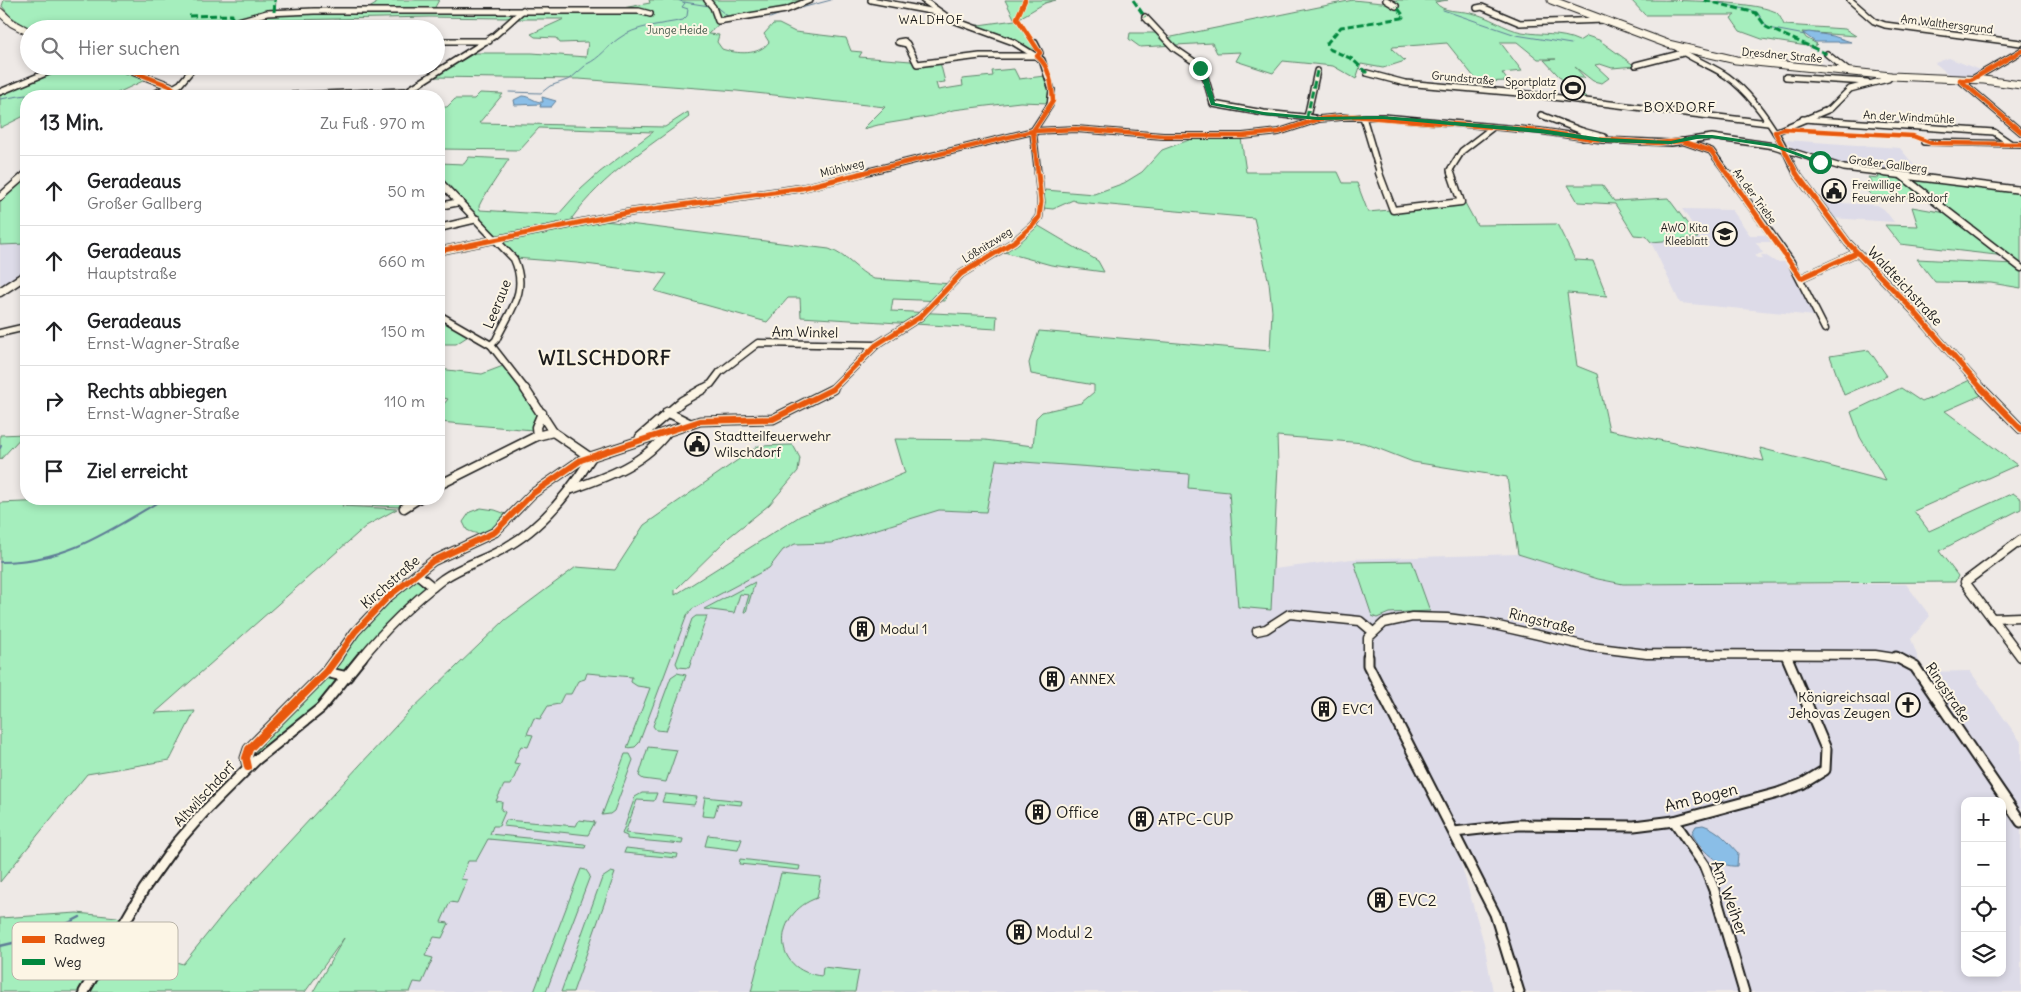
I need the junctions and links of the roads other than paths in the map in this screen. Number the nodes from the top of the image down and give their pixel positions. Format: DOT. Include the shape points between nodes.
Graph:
graph roads {
  1 [pos="707,0"];
  2 [pos="810,0"];
  3 [pos="871,0"];
  4 [pos="922,0"];
  5 [pos="1386,0"];
  6 [pos="1554,0"];
  7 [pos="1850,0"];
  8 [pos="1396,6"];
  9 [pos="1477,8"];
  10 [pos="523,10"];
  11 [pos="936,12"];
  12 [pos="650,14"];
  13 [pos="2,16"];
  14 [pos="1145,17"];
  15 [pos="248,20"];
  16 [pos="1606,20"];
  17 [pos="20,27"];
  18 [pos="445,41"];
  19 [pos="489,41"];
  20 [pos="2021,43"];
  21 [pos="908,44"];
  22 [pos="1035,44"];
  23 [pos="1675,46"];
  24 [pos="2021,51"];
  25 [pos="1682,53"];
  26 [pos="1827,54"];
  27 [pos="1036,56"];
  28 [pos="1636,64"];
  29 [pos="445,68"];
  30 [pos="1317,71"];
  31 [pos="1848,71"];
  32 [pos="1367,73"];
  33 [pos="41,75"];
  34 [pos="141,75"];
  35 [pos="188,75"];
  36 [pos="433,75"];
  37 [pos="1891,76"];
  38 [pos="1786,77"];
  39 [pos="1960,80"];
  40 [pos="1970,80"];
  41 [pos="1872,83"];
  42 [pos="2021,85"];
  43 [pos="171,87"];
  44 [pos="164,90"];
  45 [pos="175,90"];
  46 [pos="408,90"];
  47 [pos="0,92"];
  48 [pos="1541,115"];
  49 [pos="1307,117"];
  50 [pos="1363,117"];
  51 [pos="1318,119"];
  52 [pos="1803,119"];
  53 [pos="1768,123"];
  54 [pos="1492,128"];
  55 [pos="1582,131"];
  56 [pos="1033,132"];
  57 [pos="1775,132"];
  58 [pos="2021,132"];
  59 [pos="1583,138"];
  60 [pos="1621,141"];
  61 [pos="1682,141"];
  62 [pos="1924,142"];
  63 [pos="2010,143"];
  64 [pos="2021,144"];
  65 [pos="1785,149"];
  66 [pos="1902,176"];
  67 [pos="20,179"];
  68 [pos="445,187"];
  69 [pos="2021,190"];
  70 [pos="0,197"];
  71 [pos="460,202"];
  72 [pos="445,205"];
  73 [pos="477,219"];
  74 [pos="445,227"];
  75 [pos="495,240"];
  76 [pos="445,250"];
  77 [pos="1856,253"];
  78 [pos="2021,268"];
  79 [pos="1800,277"];
  80 [pos="20,279"];
  81 [pos="0,292"];
  82 [pos="445,318"];
  83 [pos="20,328"];
  84 [pos="1825,329"];
  85 [pos="0,333"];
  86 [pos="491,345"];
  87 [pos="876,345"];
  88 [pos="667,412"];
  89 [pos="542,413"];
  90 [pos="691,424"];
  91 [pos="2021,429"];
  92 [pos="668,431"];
  93 [pos="553,432"];
  94 [pos="537,436"];
  95 [pos="632,442"];
  96 [pos="588,461"];
  97 [pos="599,478"];
  98 [pos="445,482"];
  99 [pos="572,489"];
  100 [pos="409,505"];
  101 [pos="404,508"];
  102 [pos="2019,544"];
  103 [pos="417,574"];
  104 [pos="433,587"];
  105 [pos="2021,617"];
  106 [pos="1992,618"];
  107 [pos="1257,631"];
  108 [pos="1373,632"];
  109 [pos="1786,654"];
  110 [pos="2021,656"];
  111 [pos="326,672"];
  112 [pos="347,677"];
  113 [pos="248,767"];
  114 [pos="1674,821"];
  115 [pos="2021,822"];
  116 [pos="1454,832"];
  117 [pos="123,922"];
  118 [pos="91,980"];
  119 [pos="84,992"];
  120 [pos="1519,992"];
  121 [pos="1744,992"];
  1 -- 2 [label="street" via="718,21 786,10"];
  3 -- 11 [label="street"];
  4 -- 11 [label="street"];
  5 -- 8 [label="street"];
  6 -- 16 [label="main road, Dresdner Straße"];
  7 -- 20 [label="street, Am Walthersgrund" via="1874,21 1885,25"];
  9 -- 16 [label="street" via="1482,7 1520,23"];
  10 -- 12 [label="street" via="639,11"];
  10 -- 15 [label="street" via="508,7 268,13"];
  10 -- 19 [label="street"];
  11 -- 27 [label="street" via="1000,37"];
  13 -- 17 [label="main road"];
  14 -- 49 [label="street" via="1174,48 1196,63 1204,73 1213,104 1264,114"];
  16 -- 23 [label="main road, Dresdner Straße"];
  18 -- 19 [label="street"];
  19 -- 29 [label="street"];
  21 -- 27 [label="street" via="912,60 917,64 990,56"];
  22 -- 27 [label="street" via="1040,53"];
  23 -- 25 [label="street, Waldteichstraße"];
  23 -- 31 [label="main road, Dresdner Straße" via="1742,62"];
  24 -- 40 [label="street"];
  25 -- 28 [label="street"];
  25 -- 53 [label="street, Waldteichstraße" via="1736,82"];
  26 -- 31 [label="street"];
  27 -- 56 [label="street" via="1046,67 1053,101"];
  30 -- 49 [label="street"];
  31 -- 37 [label="main road, Dresdner Straße"];
  32 -- 53 [label="street, Grundstraße" via="1405,83 1519,93"];
  33 -- 47 [label="street"];
  34 -- 43 [label="main road"];
  35 -- 43 [label="street" via="180,84"];
  36 -- 46 [label="street"];
  37 -- 39 [label="main road, Dresdner Straße"];
  37 -- 41 [label="street"];
  38 -- 41 [label="street"];
  39 -- 40 [label="main road, Dresdner Straße"];
  39 -- 58 [label="street"];
  40 -- 42 [label="main road, Dresdner Straße"];
  41 -- 52 [label="street" via="1844,93 1830,109"];
  43 -- 44 [label="street"];
  43 -- 45 [label="main road"];
  48 -- 55 [label="street"];
  49 -- 51 [label="street"];
  50 -- 51 [label="street"];
  50 -- 54 [label="street"];
  50 -- 54 [label="street" via="1393,210 1462,202 1450,170 1462,151"];
  51 -- 56 [label="street, Mühlweg" via="1264,135 1194,137 1076,129"];
  52 -- 57 [label="street"];
  52 -- 63 [label="street, An der Windmühle" via="1994,132"];
  53 -- 57 [label="street, Waldteichstraße"];
  54 -- 59 [label="street"];
  55 -- 59 [label="street"];
  55 -- 60 [label="street"];
  56 -- 75 [label="street, Mühlweg" via="792,190 632,212"];
  56 -- 87 [label="street, Lößnitzweg" via="1042,202 1039,217 1015,241 961,274 908,326"];
  57 -- 65 [label="street, Waldteichstraße"];
  59 -- 60 [label="street"];
  60 -- 61 [label="street, Großer Gallberg"];
  61 -- 65 [label="street, Großer Gallberg" via="1712,137"];
  61 -- 79 [label="street, An der Triebe" via="1711,151"];
  62 -- 63 [label="street"];
  63 -- 64 [label="street"];
  65 -- 66 [label="street, Großer Gallberg" via="1844,168"];
  65 -- 77 [label="street, Waldteichstraße" via="1806,189"];
  66 -- 69 [label="street, Großer Gallberg"];
  66 -- 78 [label="street"];
  67 -- 70 [label="street"];
  68 -- 71 [label="street, Leeraue"];
  71 -- 72 [label="street"];
  71 -- 73 [label="street, Leeraue"];
  73 -- 74 [label="street"];
  73 -- 75 [label="street, Leeraue"];
  75 -- 76 [label="street, Mühlweg"];
  75 -- 86 [label="street, Leeraue" via="514,260 521,281"];
  77 -- 79 [label="street"];
  77 -- 91 [label="street, Waldteichstraße" via="1913,310 1967,374"];
  79 -- 84 [label="street, An der Triebe"];
  80 -- 81 [label="main road"];
  82 -- 86 [label="street"];
  83 -- 85 [label="street"];
  86 -- 89 [label="street"];
  87 -- 88 [label="street, Am Winkel" via="758,344 720,372 711,384"];
  87 -- 90 [label="street, Lößnitzweg" via="835,388 773,419"];
  88 -- 90 [label="street"];
  88 -- 95 [label="street, Am Winkel" via="656,425"];
  89 -- 93 [label="street"];
  89 -- 94 [label="street" via="536,427"];
  90 -- 92 [label="street"];
  92 -- 95 [label="street"];
  92 -- 97 [label="street, Altwilschdorf" via="657,448"];
  93 -- 94 [label="street"];
  93 -- 96 [label="street"];
  94 -- 98 [label="street"];
  95 -- 96 [label="street, Kirchstraße"];
  96 -- 97 [label="street"];
  96 -- 99 [label="street, Altwilschdorf"];
  96 -- 103 [label="street, Kirchstraße" via="581,460 532,494 495,532 453,550"];
  97 -- 99 [label="street, Altwilschdorf"];
  99 -- 104 [label="street, Altwilschdorf" via="514,543 460,568"];
  100 -- 101 [label="street"];
  102 -- 106 [label="street" via="1965,582"];
  103 -- 104 [label="street, Kirchstraße"];
  103 -- 111 [label="street, Kirchstraße" via="366,620"];
  104 -- 112 [label="street, Altwilschdorf" via="371,646"];
  105 -- 106 [label="street"];
  106 -- 110 [label="street"];
  107 -- 108 [label="street" via="1289,614 1360,621"];
  108 -- 109 [label="street, Ringstraße" via="1388,621 1440,617 1500,625 1619,652"];
  108 -- 116 [label="street" via="1366,643 1368,665"];
  109 -- 114 [label="street, Am Bogen" via="1826,749 1825,770 1778,793"];
  109 -- 115 [label="street, Ringstraße" via="1885,655 1900,658 1915,667"];
  111 -- 112 [label="street"];
  111 -- 113 [label="street, Kirchstraße" via="249,749"];
  112 -- 113 [label="street, Altwilschdorf" via="321,708"];
  113 -- 117 [label="street, Altwilschdorf" via="176,844"];
  114 -- 116 [label="street, Am Bogen" via="1634,826 1518,825"];
  114 -- 121 [label="street, Am Weiher" via="1704,866 1714,890"];
  116 -- 120 [label="street" via="1495,914"];
  118 -- 119 [label="street, Altwilschdorf"];
}
